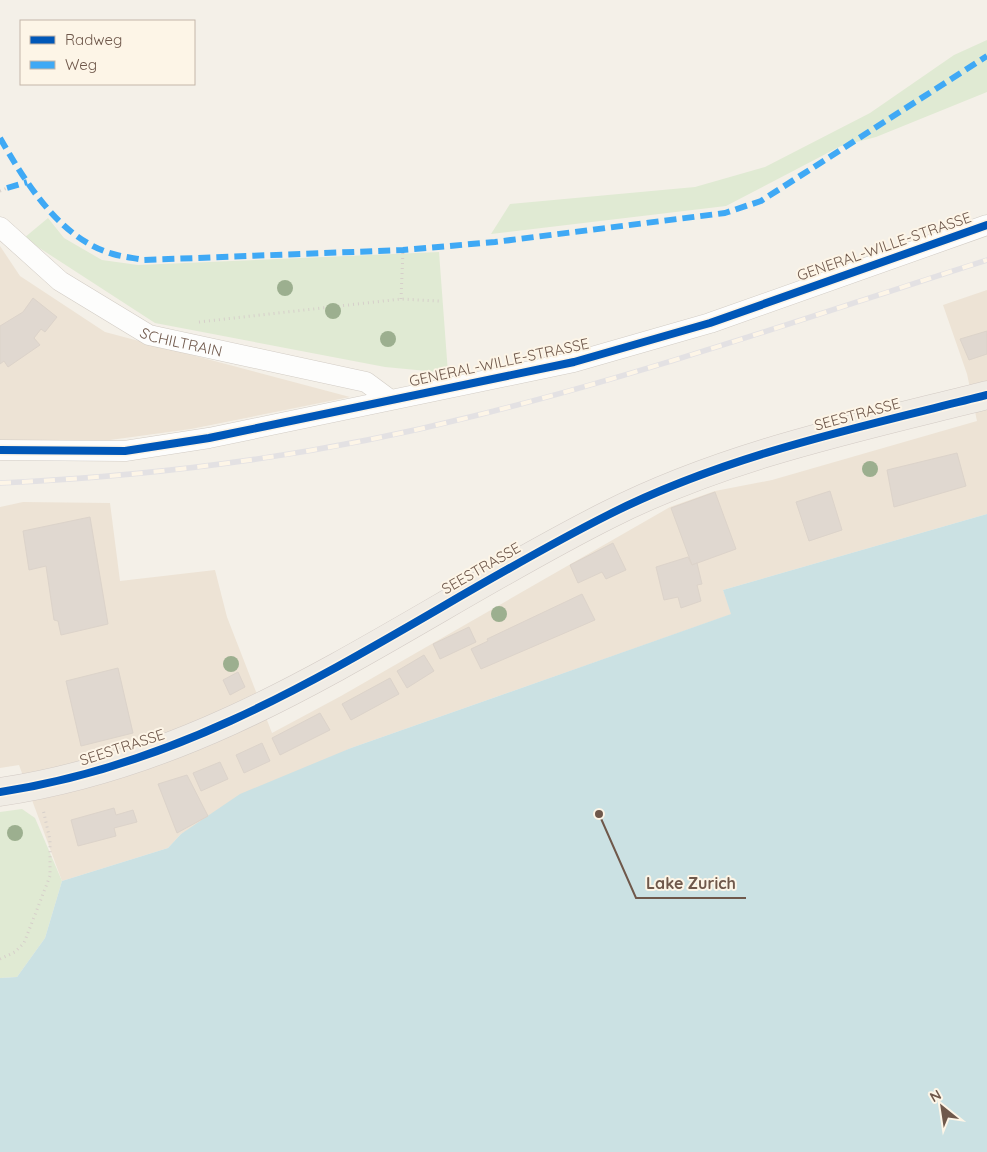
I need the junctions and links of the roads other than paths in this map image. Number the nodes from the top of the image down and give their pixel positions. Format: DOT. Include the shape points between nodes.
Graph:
graph roads {
  1 [pos="987,225"];
  2 [pos="0,227"];
  3 [pos="987,395"];
  4 [pos="390,399"];
  5 [pos="0,450"];
  6 [pos="0,792"];
  1 -- 4 [label="street, GENERAL-WILLE-STRASSE" via="710,322 574,362"];
  2 -- 4 [label="street, SCHILTRAIN" via="60,282 149,335 366,382"];
  3 -- 6 [label="main road, SEESTRASSE" via="782,449 658,493 611,513 519,561 380,644 234,721 123,763"];
  4 -- 5 [label="street, GENERAL-WILLE-STRASSE" via="209,438 125,451"];
}
